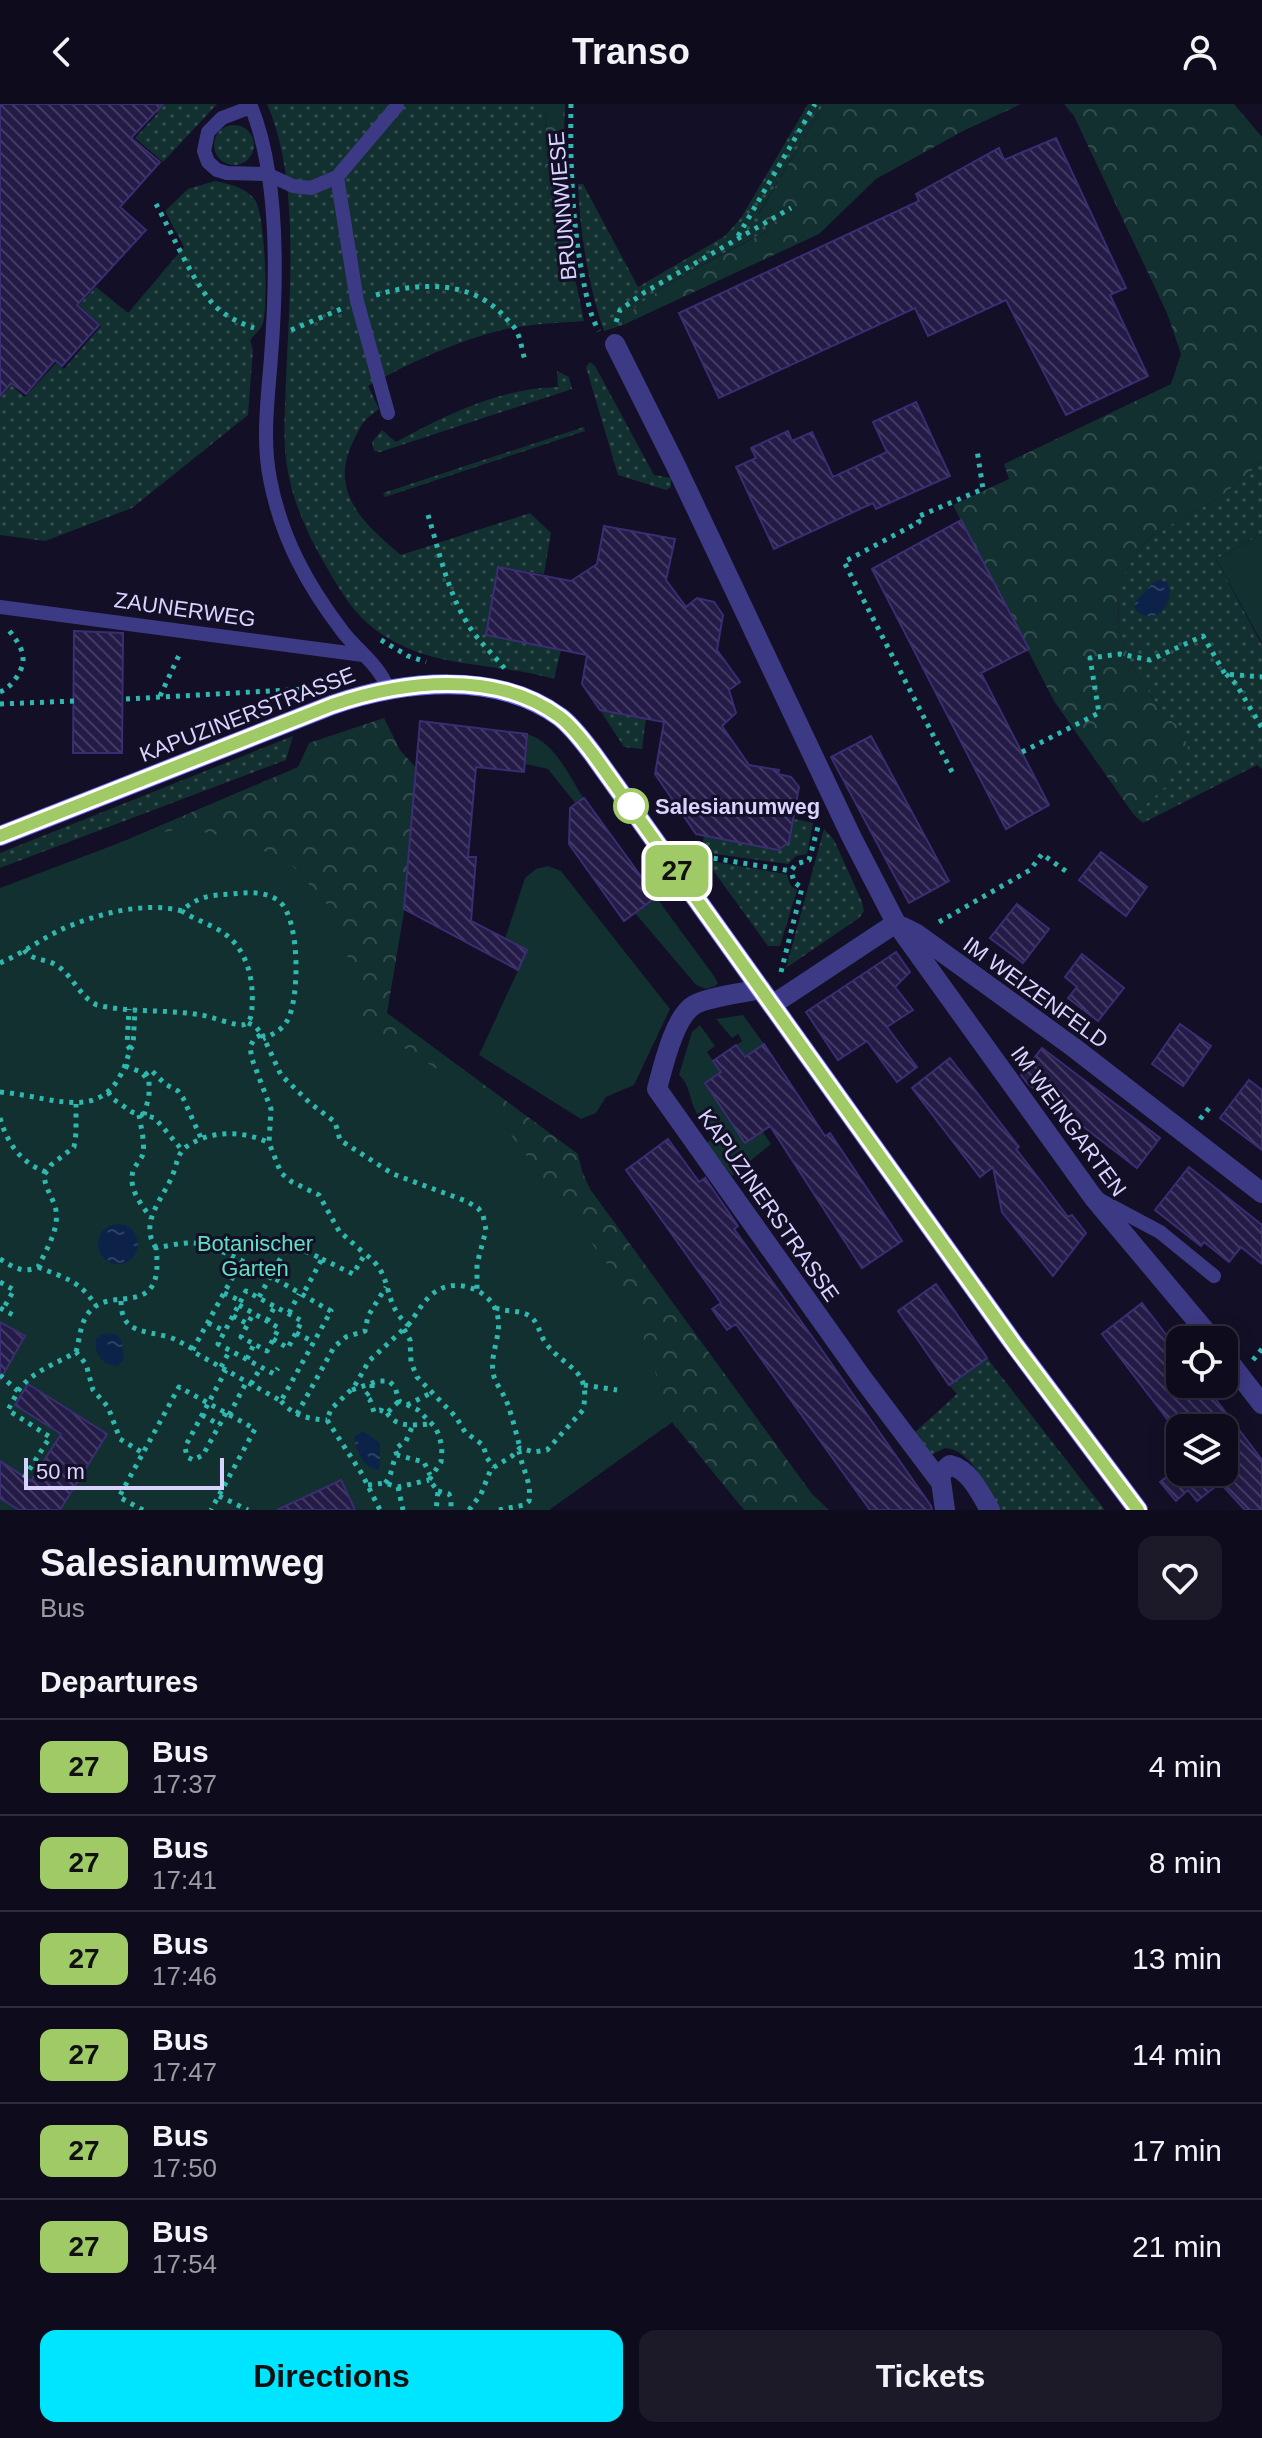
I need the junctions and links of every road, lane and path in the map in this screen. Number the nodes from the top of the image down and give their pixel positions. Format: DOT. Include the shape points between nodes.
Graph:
graph roads {
  1 [pos="571,104"];
  2 [pos="815,104"];
  3 [pos="250,106"];
  4 [pos="397,106"];
  5 [pos="267,174"];
  6 [pos="337,177"];
  7 [pos="156,204"];
  8 [pos="791,208"];
  9 [pos="735,240"];
  10 [pos="357,301"];
  11 [pos="273,332"];
  12 [pos="615,344"];
  13 [pos="525,360"];
  14 [pos="388,413"];
  15 [pos="977,450"];
  16 [pos="428,515"];
  17 [pos="0,607"];
  18 [pos="0,618"];
  19 [pos="189,631"];
  20 [pos="377,637"];
  21 [pos="363,655"];
  22 [pos="438,664"];
  23 [pos="496,671"];
  24 [pos="1225,674"];
  25 [pos="1262,677"];
  26 [pos="317,689"];
  27 [pos="388,689"];
  28 [pos="0,692"];
  29 [pos="160,697"];
  30 [pos="126,699"];
  31 [pos="74,701"];
  32 [pos="0,704"];
  33 [pos="1262,728"];
  34 [pos="1022,752"];
  35 [pos="952,772"];
  36 [pos="822,810"];
  37 [pos="0,836"];
  38 [pos="686,844"];
  39 [pos="694,855"];
  40 [pos="702,868"];
  41 [pos="791,871"];
  42 [pos="1067,872"];
  43 [pos="182,911"];
  44 [pos="896,923"];
  45 [pos="917,934"];
  46 [pos="24,950"];
  47 [pos="0,963"];
  48 [pos="789,970"];
  49 [pos="767,997"];
  50 [pos="132,1009"];
  51 [pos="248,1023"];
  52 [pos="262,1037"];
  53 [pos="125,1066"];
  54 [pos="145,1075"];
  55 [pos="0,1092"];
  56 [pos="108,1092"];
  57 [pos="76,1104"];
  58 [pos="141,1115"];
  59 [pos="0,1118"];
  60 [pos="201,1138"];
  61 [pos="269,1143"];
  62 [pos="182,1150"];
  63 [pos="46,1172"];
  64 [pos="1262,1193"];
  65 [pos="1093,1197"];
  66 [pos="151,1218"];
  67 [pos="156,1248"];
  68 [pos="365,1254"];
  69 [pos="0,1259"];
  70 [pos="322,1259"];
  71 [pos="241,1262"];
  72 [pos="38,1267"];
  73 [pos="1214,1276"];
  74 [pos="270,1278"];
  75 [pos="1,1284"];
  76 [pos="387,1286"];
  77 [pos="477,1289"];
  78 [pos="224,1293"];
  79 [pos="301,1295"];
  80 [pos="259,1297"];
  81 [pos="121,1301"];
  82 [pos="240,1303"];
  83 [pos="96,1306"];
  84 [pos="275,1306"];
  85 [pos="2,1308"];
  86 [pos="496,1308"];
  87 [pos="289,1313"];
  88 [pos="253,1314"];
  89 [pos="13,1315"];
  90 [pos="233,1316"];
  91 [pos="267,1321"];
  92 [pos="208,1323"];
  93 [pos="248,1324"];
  94 [pos="1201,1326"];
  95 [pos="406,1327"];
  96 [pos="225,1331"];
  97 [pos="296,1333"];
  98 [pos="273,1339"];
  99 [pos="314,1342"];
  100 [pos="254,1344"];
  101 [pos="193,1349"];
  102 [pos="230,1350"];
  103 [pos="76,1352"];
  104 [pos="247,1359"];
  105 [pos="261,1367"];
  106 [pos="278,1368"];
  107 [pos="224,1369"];
  108 [pos="1238,1373"];
  109 [pos="0,1375"];
  110 [pos="249,1383"];
  111 [pos="372,1384"];
  112 [pos="584,1385"];
  113 [pos="351,1390"];
  114 [pos="617,1390"];
  115 [pos="18,1391"];
  116 [pos="431,1393"];
  117 [pos="281,1401"];
  118 [pos="399,1401"];
  119 [pos="208,1403"];
  120 [pos="1262,1404"];
  121 [pos="406,1405"];
  122 [pos="387,1413"];
  123 [pos="228,1414"];
  124 [pos="297,1414"];
  125 [pos="202,1415"];
  126 [pos="327,1420"];
  127 [pos="431,1423"];
  128 [pos="220,1425"];
  129 [pos="413,1425"];
  130 [pos="519,1449"];
  131 [pos="143,1453"];
  132 [pos="397,1455"];
  133 [pos="494,1467"];
  134 [pos="24,1478"];
  135 [pos="430,1478"];
  136 [pos="939,1480"];
  137 [pos="385,1483"];
  138 [pos="368,1485"];
  139 [pos="398,1487"];
  140 [pos="438,1491"];
  141 [pos="219,1496"];
  142 [pos="143,1510"];
  143 [pos="211,1510"];
  144 [pos="248,1510"];
  145 [pos="380,1510"];
  146 [pos="403,1510"];
  147 [pos="436,1510"];
  148 [pos="451,1510"];
  149 [pos="469,1510"];
  150 [pos="499,1510"];
  151 [pos="945,1510"];
  152 [pos="990,1510"];
  153 [pos="1138,1510"];
  1 -- 12 [label="path, BRUNNWIESE" via="570,163 579,257 597,328"];
  2 -- 9 [label="path"];
  3 -- 5 [label="lane"];
  3 -- 5 [label="lane" via="215,124 204,140 204,151 217,170"];
  4 -- 6 [label="lane"];
  5 -- 6 [label="lane" via="311,188"];
  5 -- 11 [label="lane" via="275,253"];
  6 -- 10 [label="lane"];
  7 -- 11 [label="path" via="213,305 228,317"];
  8 -- 9 [label="path"];
  9 -- 12 [label="path" via="620,310"];
  10 -- 11 [label="path" via="289,331"];
  10 -- 13 [label="path" via="428,286 472,293 516,330"];
  10 -- 14 [label="lane"];
  11 -- 21 [label="lane" via="265,441 283,528 320,601"];
  12 -- 44 [label="street"];
  15 -- 35 [label="path" via="983,489 917,517 919,522 844,562"];
  16 -- 23 [label="path" via="463,615 508,672"];
  17 -- 19 [label="lane, ZAUNERWEG"];
  18 -- 28 [label="path" via="24,660 18,676"];
  19 -- 21 [label="lane, ZAUNERWEG"];
  19 -- 29 [label="path"];
  20 -- 22 [label="path" via="408,656"];
  21 -- 27 [label="lane"];
  24 -- 25 [label="path"];
  24 -- 33 [label="path"];
  24 -- 34 [label="path" via="1203,636 1150,660 1120,654 1090,658 1099,713"];
  26 -- 29 [label="path"];
  27 -- 37 [label="street, KAPUZINERSTRASSE" via="332,705"];
  27 -- 49 [label="street, KAPUZINERSTRASSE" via="434,684 494,689 536,702 562,719 593,754"];
  29 -- 30 [label="path"];
  31 -- 32 [label="path"];
  36 -- 41 [label="path" via="809,860"];
  38 -- 39 [label="path"];
  39 -- 40 [label="path"];
  39 -- 41 [label="path"];
  41 -- 48 [label="path" via="802,888 777,971"];
  42 -- 45 [label="path" via="1042,854 1030,870"];
  43 -- 46 [label="path" via="158,907 116,913 61,930"];
  43 -- 51 [label="path" via="222,932 241,951 252,986"];
  43 -- 52 [label="path" via="204,897 249,892 271,897 286,911 294,929 293,1003 281,1029"];
  44 -- 45 [label="street, IM WEIZENFELD"];
  44 -- 49 [label="street"];
  44 -- 65 [label="street, IM WEINGARTEN"];
  45 -- 64 [label="street, IM WEIZENFELD"];
  46 -- 47 [label="path"];
  46 -- 50 [label="path" via="58,966 91,1003"];
  49 -- 136 [label="street, KAPUZINERSTRASSE" via="704,1000 684,1013 657,1089"];
  49 -- 153 [label="street, KAPUZINERSTRASSE"];
  50 -- 51 [label="path"];
  50 -- 53 [label="path" via="133,1046"];
  51 -- 52 [label="path"];
  52 -- 61 [label="path" via="254,1039 250,1053 271,1109"];
  52 -- 77 [label="path" via="281,1075 335,1122 340,1140 393,1174 478,1208 486,1230"];
  53 -- 54 [label="path"];
  53 -- 56 [label="path"];
  54 -- 58 [label="path" via="150,1089"];
  54 -- 60 [label="path" via="151,1070 178,1091"];
  55 -- 57 [label="path"];
  56 -- 57 [label="path"];
  56 -- 58 [label="path"];
  57 -- 63 [label="path" via="74,1147"];
  58 -- 62 [label="path" via="159,1122"];
  58 -- 66 [label="path" via="143,1151 133,1185"];
  59 -- 63 [label="path" via="23,1161"];
  60 -- 61 [label="path" via="245,1135"];
  60 -- 62 [label="path"];
  61 -- 68 [label="path" via="281,1173 319,1195 339,1231"];
  62 -- 66 [label="path"];
  63 -- 72 [label="path" via="56,1223"];
  65 -- 73 [label="lane" via="1160,1232"];
  65 -- 94 [label="street, IM WEINGARTEN"];
  66 -- 67 [label="path"];
  67 -- 71 [label="path" via="199,1244"];
  67 -- 81 [label="path" via="157,1270 150,1287 140,1297"];
  68 -- 70 [label="path" via="353,1274"];
  68 -- 76 [label="path" via="381,1269"];
  69 -- 72 [label="path" via="20,1270"];
  70 -- 74 [label="path" via="289,1243"];
  70 -- 79 [label="path"];
  71 -- 74 [label="path"];
  71 -- 78 [label="path"];
  72 -- 83 [label="path" via="72,1281"];
  74 -- 79 [label="path"];
  74 -- 80 [label="path"];
  75 -- 85 [label="path" via="14,1290"];
  76 -- 95 [label="path"];
  76 -- 124 [label="path" via="365,1331 334,1347"];
  77 -- 86 [label="path"];
  77 -- 95 [label="path" via="439,1289"];
  78 -- 82 [label="path"];
  78 -- 92 [label="path"];
  79 -- 87 [label="path"];
  79 -- 99 [label="path" via="331,1311"];
  80 -- 82 [label="path" via="246,1291"];
  80 -- 84 [label="path"];
  81 -- 83 [label="path"];
  81 -- 101 [label="path" via="130,1327"];
  82 -- 88 [label="path"];
  82 -- 90 [label="path"];
  83 -- 103 [label="path" via="84,1321"];
  84 -- 87 [label="path"];
  84 -- 91 [label="path"];
  85 -- 89 [label="path"];
  86 -- 112 [label="path" via="529,1315 546,1344 578,1372"];
  86 -- 130 [label="path" via="493,1373"];
  87 -- 97 [label="path" via="302,1321"];
  88 -- 91 [label="path"];
  88 -- 93 [label="path"];
  90 -- 93 [label="path"];
  90 -- 96 [label="path"];
  91 -- 98 [label="path" via="279,1328"];
  92 -- 96 [label="path"];
  92 -- 101 [label="path"];
  93 -- 100 [label="path" via="241,1337"];
  95 -- 113 [label="path" via="369,1361"];
  95 -- 116 [label="path" via="414,1372"];
  96 -- 102 [label="path" via="218,1344"];
  97 -- 98 [label="path" via="288,1348"];
  97 -- 99 [label="path"];
  98 -- 100 [label="path" via="267,1351"];
  99 -- 117 [label="path"];
  100 -- 104 [label="path"];
  101 -- 107 [label="path"];
  102 -- 104 [label="path"];
  102 -- 107 [label="path"];
  103 -- 115 [label="path" via="47,1366"];
  103 -- 131 [label="path" via="120,1439"];
  104 -- 105 [label="path"];
  105 -- 106 [label="path" via="274,1374"];
  105 -- 110 [label="path"];
  107 -- 110 [label="path"];
  107 -- 119 [label="path"];
  108 -- 120 [label="street"];
  109 -- 115 [label="path"];
  110 -- 117 [label="path"];
  110 -- 123 [label="path"];
  111 -- 113 [label="path"];
  111 -- 118 [label="path" via="389,1381"];
  111 -- 122 [label="path" via="365,1398 374,1412"];
  112 -- 114 [label="path"];
  112 -- 130 [label="path" via="583,1410 550,1448"];
  113 -- 126 [label="path" via="333,1406"];
  115 -- 134 [label="path" via="8,1410 50,1437"];
  116 -- 121 [label="path"];
  116 -- 133 [label="path" via="483,1445"];
  117 -- 124 [label="path"];
  118 -- 121 [label="path"];
  118 -- 122 [label="path"];
  119 -- 123 [label="path"];
  119 -- 125 [label="path"];
  119 -- 131 [label="path" via="179,1387"];
  121 -- 127 [label="path"];
  122 -- 129 [label="path" via="399,1424"];
  123 -- 128 [label="path"];
  123 -- 141 [label="path" via="255,1429"];
  124 -- 126 [label="path"];
  125 -- 128 [label="path"];
  125 -- 128 [label="path" via="185,1447 190,1459 203,1455"];
  126 -- 138 [label="path"];
  127 -- 129 [label="path"];
  127 -- 135 [label="path" via="442,1441 443,1456"];
  129 -- 132 [label="path" via="395,1449"];
  130 -- 133 [label="path"];
  130 -- 150 [label="path" via="529,1499"];
  131 -- 142 [label="path" via="119,1497"];
  132 -- 135 [label="path" via="424,1462"];
  132 -- 137 [label="path"];
  133 -- 149 [label="path"];
  135 -- 139 [label="path"];
  135 -- 140 [label="path"];
  136 -- 151 [label="street"];
  136 -- 152 [label="street" via="944,1468 958,1467"];
  137 -- 138 [label="path"];
  137 -- 139 [label="path"];
  138 -- 145 [label="path"];
  139 -- 146 [label="path"];
  140 -- 147 [label="path"];
  140 -- 148 [label="path" via="449,1494"];
  141 -- 143 [label="path"];
  141 -- 144 [label="path"];
}
